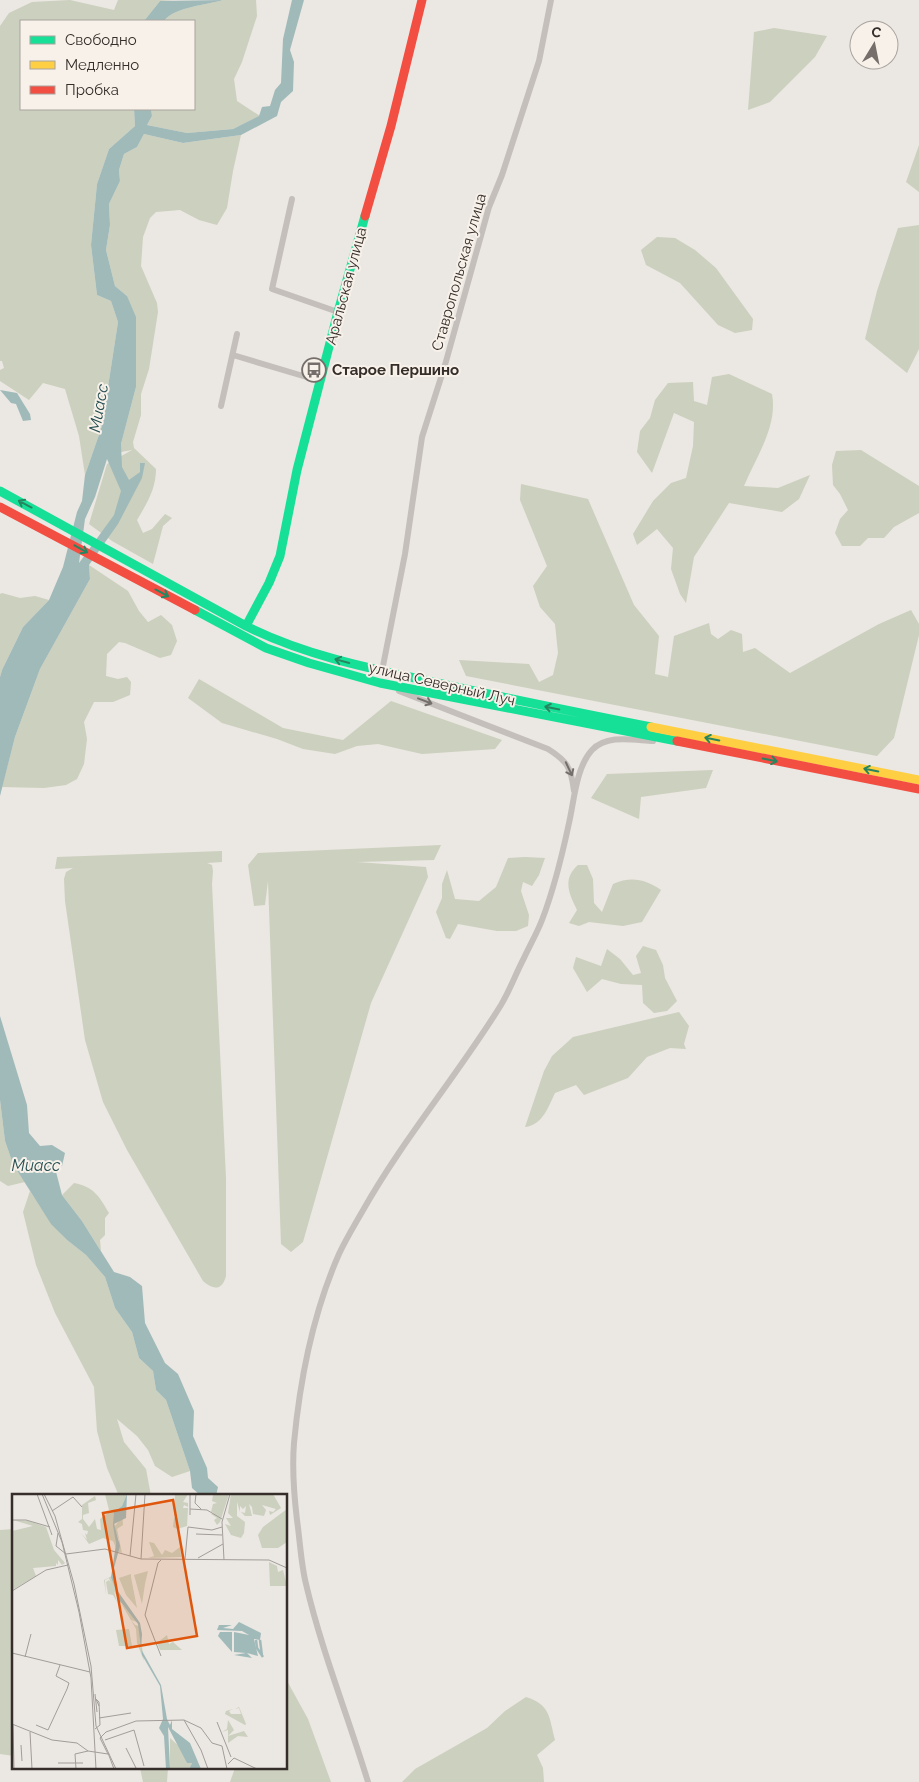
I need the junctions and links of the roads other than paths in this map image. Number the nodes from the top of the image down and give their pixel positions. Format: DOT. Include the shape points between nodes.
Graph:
graph roads {
  1 [pos="422,0"];
  2 [pos="551,0"];
  3 [pos="292,199"];
  4 [pos="338,312"];
  5 [pos="237,334"];
  6 [pos="233,355"];
  7 [pos="320,382"];
  8 [pos="221,406"];
  9 [pos="0,490"];
  10 [pos="0,507"];
  11 [pos="246,626"];
  12 [pos="382,671"];
  13 [pos="380,683"];
  14 [pos="672,742"];
  15 [pos="919,780"];
  16 [pos="919,789"];
  17 [pos="575,794"];
  18 [pos="368,1782"];
  1 -- 4 [label="main road, Аральская улица" via="391,126"];
  2 -- 12 [label="street, Ставропольская улица" via="539,61 490,207 422,437 405,554"];
  3 -- 4 [label="street" via="272,289"];
  4 -- 7 [label="main road, Аральская улица"];
  5 -- 6 [label="street"];
  6 -- 7 [label="street"];
  6 -- 8 [label="street"];
  7 -- 11 [label="main road, Аральская улица" via="297,470 280,556"];
  11 -- 9 [label="main road, улица Северный Луч, one-way"];
  10 -- 13 [label="main road, улица Северный Луч, one-way" via="266,648"];
  12 -- 11 [label="main road, улица Северный Луч, one-way" via="312,653"];
  15 -- 12 [label="main road, улица Северный Луч, one-way"];
  13 -- 14 [label="main road, улица Северный Луч"];
  13 -- 17 [label="street, one-way" via="548,749 570,768"];
  14 -- 16 [label="main road, улица Северный Луч, one-way"];
  14 -- 17 [label="street" via="610,739 593,749 584,760"];
  17 -- 18 [label="street" via="542,921 502,1002 375,1188 340,1252 324,1295 306,1364 294,1448 294,1497 305,1581"];
}
